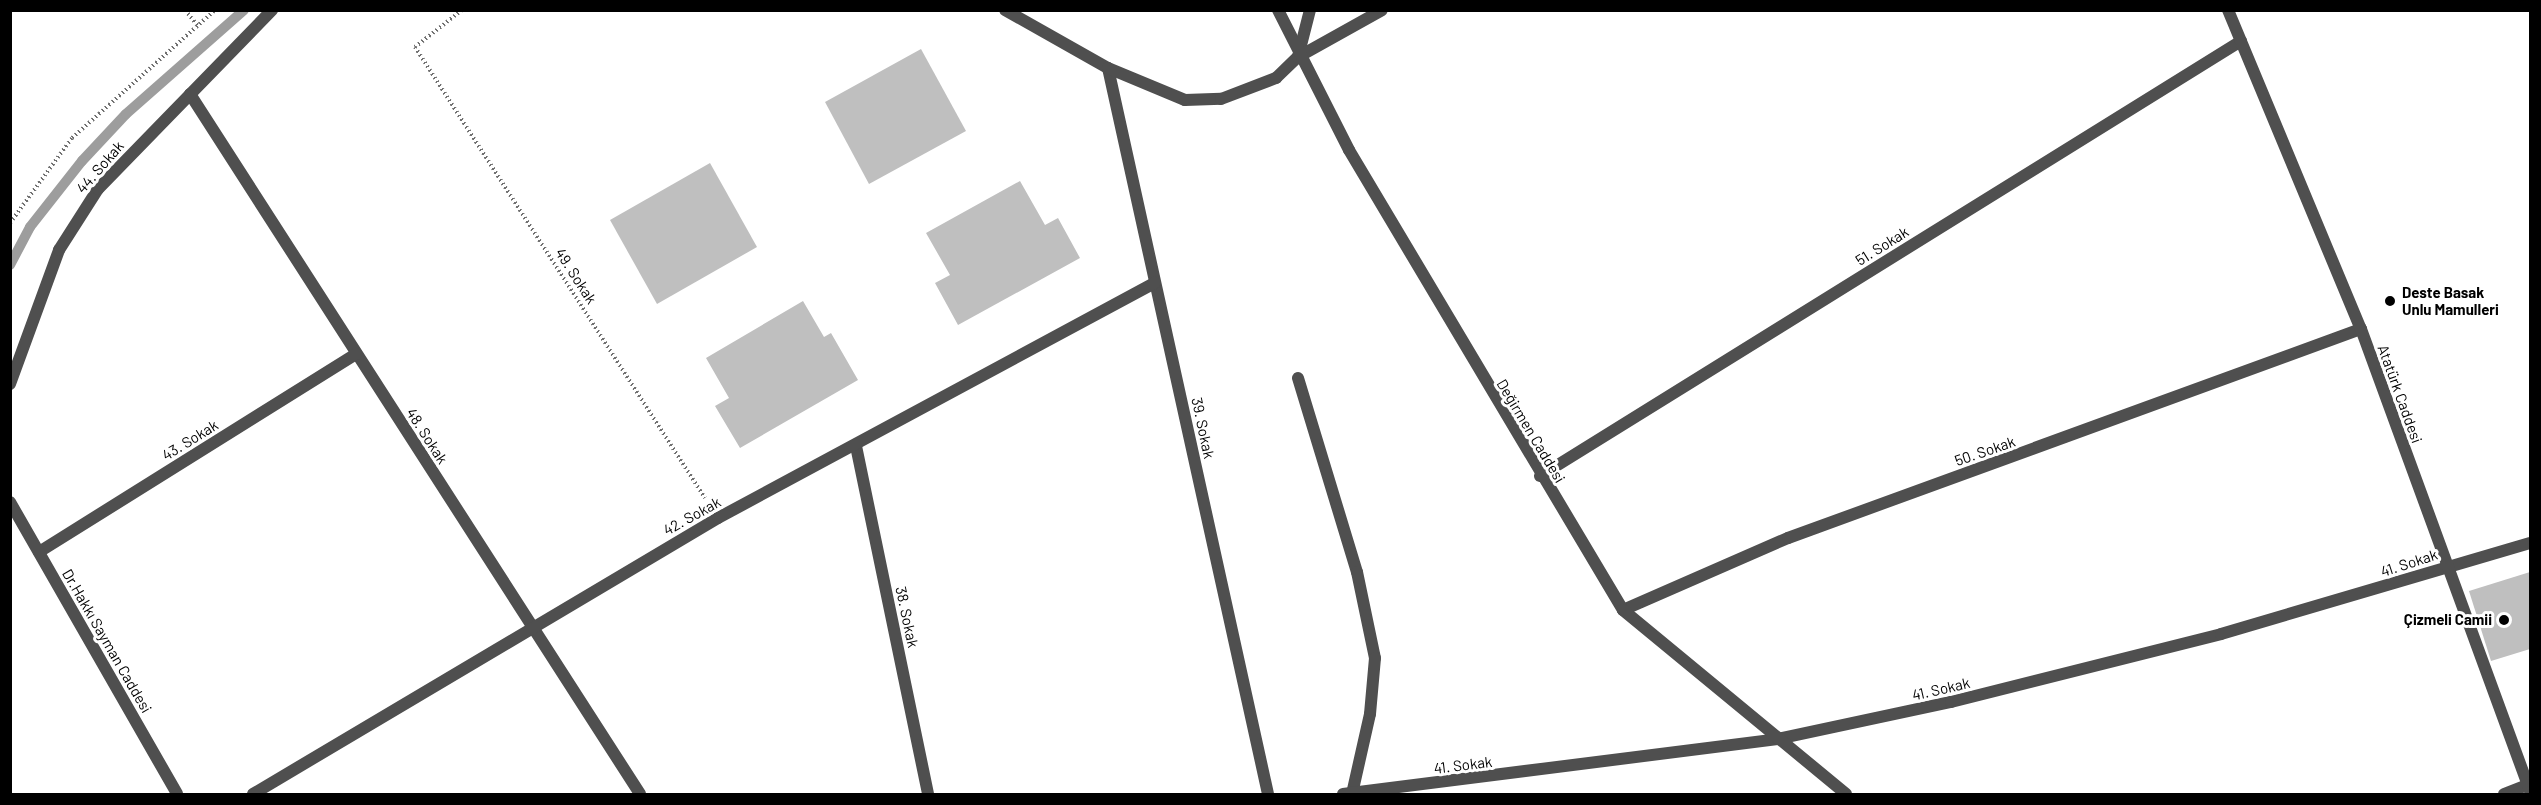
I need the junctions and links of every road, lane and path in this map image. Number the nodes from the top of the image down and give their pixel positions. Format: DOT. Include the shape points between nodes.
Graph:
graph roads {
  1 [pos="184,10"];
  2 [pos="214,10"];
  3 [pos="272,10"];
  4 [pos="462,10"];
  5 [pos="1005,10"];
  6 [pos="1278,10"];
  7 [pos="1310,10"];
  8 [pos="1382,10"];
  9 [pos="2228,10"];
  10 [pos="198,26"];
  11 [pos="2241,41"];
  12 [pos="1298,57"];
  13 [pos="1108,68"];
  14 [pos="190,94"];
  15 [pos="10,224"];
  16 [pos="1155,283"];
  17 [pos="2361,329"];
  18 [pos="356,354"];
  19 [pos="1298,378"];
  20 [pos="10,384"];
  21 [pos="856,446"];
  22 [pos="1540,476"];
  23 [pos="10,502"];
  24 [pos="718,518"];
  25 [pos="2530,543"];
  26 [pos="39,552"];
  27 [pos="2446,567"];
  28 [pos="1623,610"];
  29 [pos="531,625"];
  30 [pos="1778,739"];
  31 [pos="2530,788"];
  32 [pos="1349,794"];
  33 [pos="177,795"];
  34 [pos="253,795"];
  35 [pos="640,795"];
  36 [pos="928,795"];
  37 [pos="1268,795"];
  38 [pos="1846,795"];
  39 [pos="2504,795"];
  1 -- 10 [label="path"];
  2 -- 10 [label="path"];
  3 -- 14 [label="street, 44. Sokak"];
  4 -- 24 [label="path, 49. Sokak" via="415,47"];
  5 -- 13 [label="street"];
  6 -- 12 [label="street, Değirmen Caddesi"];
  7 -- 12 [label="street"];
  8 -- 12 [label="street"];
  9 -- 11 [label="street, Atatürk Caddesi"];
  10 -- 15 [label="path" via="72,138"];
  11 -- 17 [label="street, Atatürk Caddesi"];
  11 -- 22 [label="street, 51. Sokak"];
  12 -- 13 [label="street" via="1276,78 1221,99 1185,100"];
  12 -- 22 [label="street, Değirmen Caddesi"];
  13 -- 16 [label="street, 39. Sokak"];
  14 -- 18 [label="street, 48. Sokak"];
  14 -- 20 [label="street, 44. Sokak" via="98,189 76,220 59,250"];
  16 -- 21 [label="street, 42. Sokak"];
  16 -- 37 [label="street, 39. Sokak"];
  17 -- 27 [label="street, Atatürk Caddesi"];
  17 -- 28 [label="street, 50. Sokak" via="1788,538"];
  18 -- 26 [label="street, 43. Sokak"];
  18 -- 29 [label="street, 48. Sokak"];
  19 -- 32 [label="street" via="1357,572 1375,658 1370,714"];
  21 -- 24 [label="street, 42. Sokak"];
  21 -- 36 [label="street, 38. Sokak"];
  22 -- 28 [label="street, Değirmen Caddesi"];
  23 -- 26 [label="street, Dr.Hakkı Sayman Caddesi"];
  24 -- 29 [label="street, 42. Sokak"];
  25 -- 27 [label="street, 41. Sokak"];
  26 -- 33 [label="street, Dr.Hakkı Sayman Caddesi"];
  27 -- 30 [label="street, 41. Sokak" via="2097,667"];
  27 -- 31 [label="street, Atatürk Caddesi"];
  28 -- 30 [label="street, Değirmen Caddesi"];
  29 -- 34 [label="street, 42. Sokak"];
  29 -- 35 [label="street, 48. Sokak"];
  30 -- 32 [label="street, 41. Sokak"];
  30 -- 38 [label="street, Değirmen Caddesi"];
  31 -- 39 [label="street"];
}
